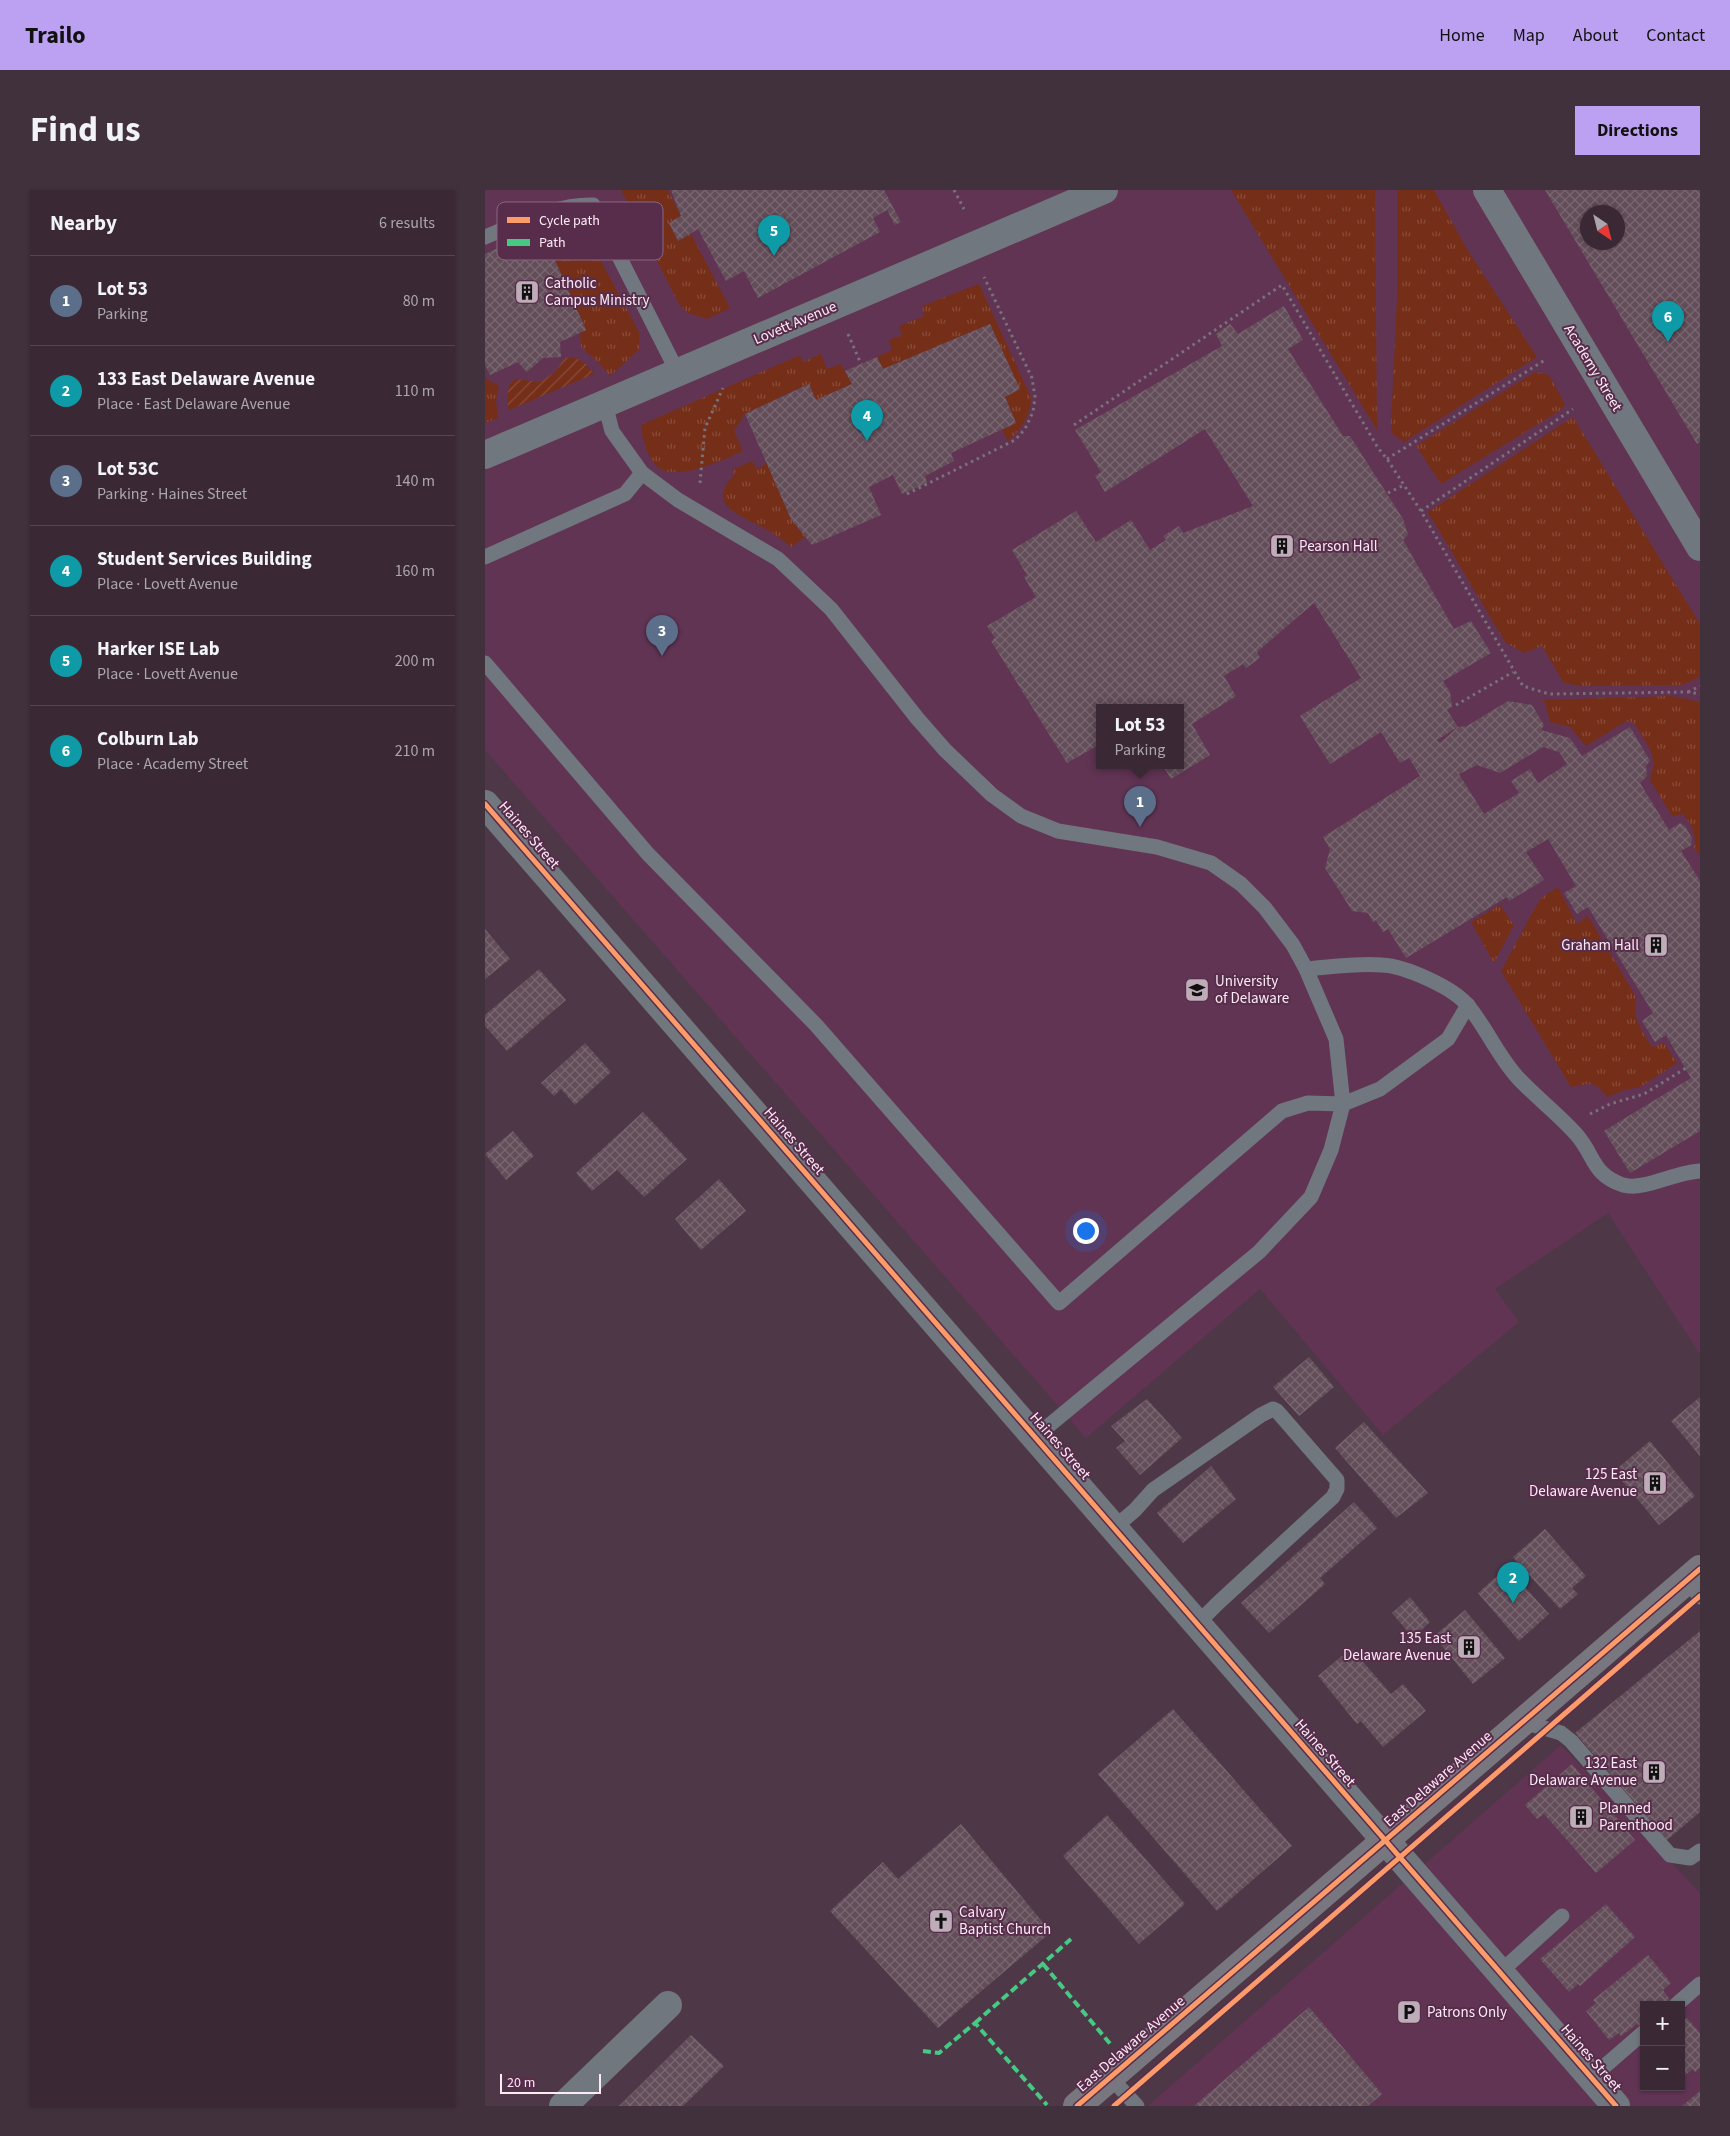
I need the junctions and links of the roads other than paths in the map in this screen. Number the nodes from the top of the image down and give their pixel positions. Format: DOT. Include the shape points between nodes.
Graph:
graph roads {
  1 [pos="586,190"];
  2 [pos="1104,190"];
  3 [pos="1487,190"];
  4 [pos="592,202"];
  5 [pos="497,232"];
  6 [pos="485,237"];
  7 [pos="621,260"];
  8 [pos="679,373"];
  9 [pos="605,404"];
  10 [pos="485,455"];
  11 [pos="642,473"];
  12 [pos="1700,547"];
  13 [pos="485,557"];
  14 [pos="485,663"];
  15 [pos="490,819"];
  16 [pos="1307,969"];
  17 [pos="1468,1005"];
  18 [pos="1343,1104"];
  19 [pos="1700,1171"];
  20 [pos="1035,1437"];
  21 [pos="1115,1528"];
  22 [pos="1696,1582"];
  23 [pos="1197,1624"];
  24 [pos="1523,1722"];
  25 [pos="1384,1842"];
  26 [pos="1700,1851"];
  27 [pos="1562,1916"];
  28 [pos="1499,1973"];
  29 [pos="1700,1984"];
  30 [pos="1681,2001"];
  31 [pos="668,2006"];
  32 [pos="1640,2035"];
  33 [pos="1111,2078"];
  34 [pos="1591,2078"];
  35 [pos="563,2106"];
  36 [pos="1077,2106"];
  37 [pos="1137,2106"];
  38 [pos="1615,2106"];
  1 -- 4 [label="lane"];
  2 -- 8 [label="street, Lovett Avenue"];
  3 -- 12 [label="street, Academy Street"];
  5 -- 6 [label="lane"];
  7 -- 8 [label="lane"];
  8 -- 9 [label="street, Lovett Avenue"];
  9 -- 10 [label="street, Lovett Avenue"];
  9 -- 11 [label="lane" via="612,431"];
  11 -- 13 [label="lane" via="625,494"];
  11 -- 16 [label="lane" via="678,500 778,559 831,609 917,718 992,795 1021,816 1058,831 1157,847 1211,863 1241,884 1265,908"];
  14 -- 18 [label="lane" via="648,854 816,1025 1059,1303 1282,1112 1308,1102"];
  15 -- 20 [label="street, Haines Street"];
  16 -- 17 [label="lane" via="1384,965 1427,978 1453,992"];
  16 -- 18 [label="lane" via="1335,1039"];
  17 -- 18 [label="lane" via="1448,1039 1380,1090"];
  17 -- 19 [label="lane" via="1518,1078 1561,1116 1578,1136 1600,1173 1623,1184 1639,1187 1685,1172"];
  18 -- 20 [label="lane" via="1331,1150 1311,1198 1259,1252"];
  20 -- 21 [label="street, Haines Street"];
  21 -- 23 [label="street, Haines Street"];
  21 -- 23 [label="lane" via="1153,1490 1273,1409 1337,1480 1333,1497"];
  22 -- 24 [label="main road, East Delaware Avenue"];
  23 -- 25 [label="street, Haines Street"];
  24 -- 25 [label="main road, East Delaware Avenue"];
  24 -- 26 [label="lane" via="1561,1733 1571,1741 1670,1855 1690,1858"];
  25 -- 28 [label="street, Haines Street"];
  25 -- 33 [label="main road, East Delaware Avenue"];
  27 -- 28 [label="lane"];
  28 -- 34 [label="street, Haines Street"];
  29 -- 30 [label="lane"];
  31 -- 35 [label="street"];
  32 -- 34 [label="lane"];
  33 -- 36 [label="main road, East Delaware Avenue"];
  33 -- 37 [label="lane"];
  34 -- 38 [label="street, Haines Street"];
}
